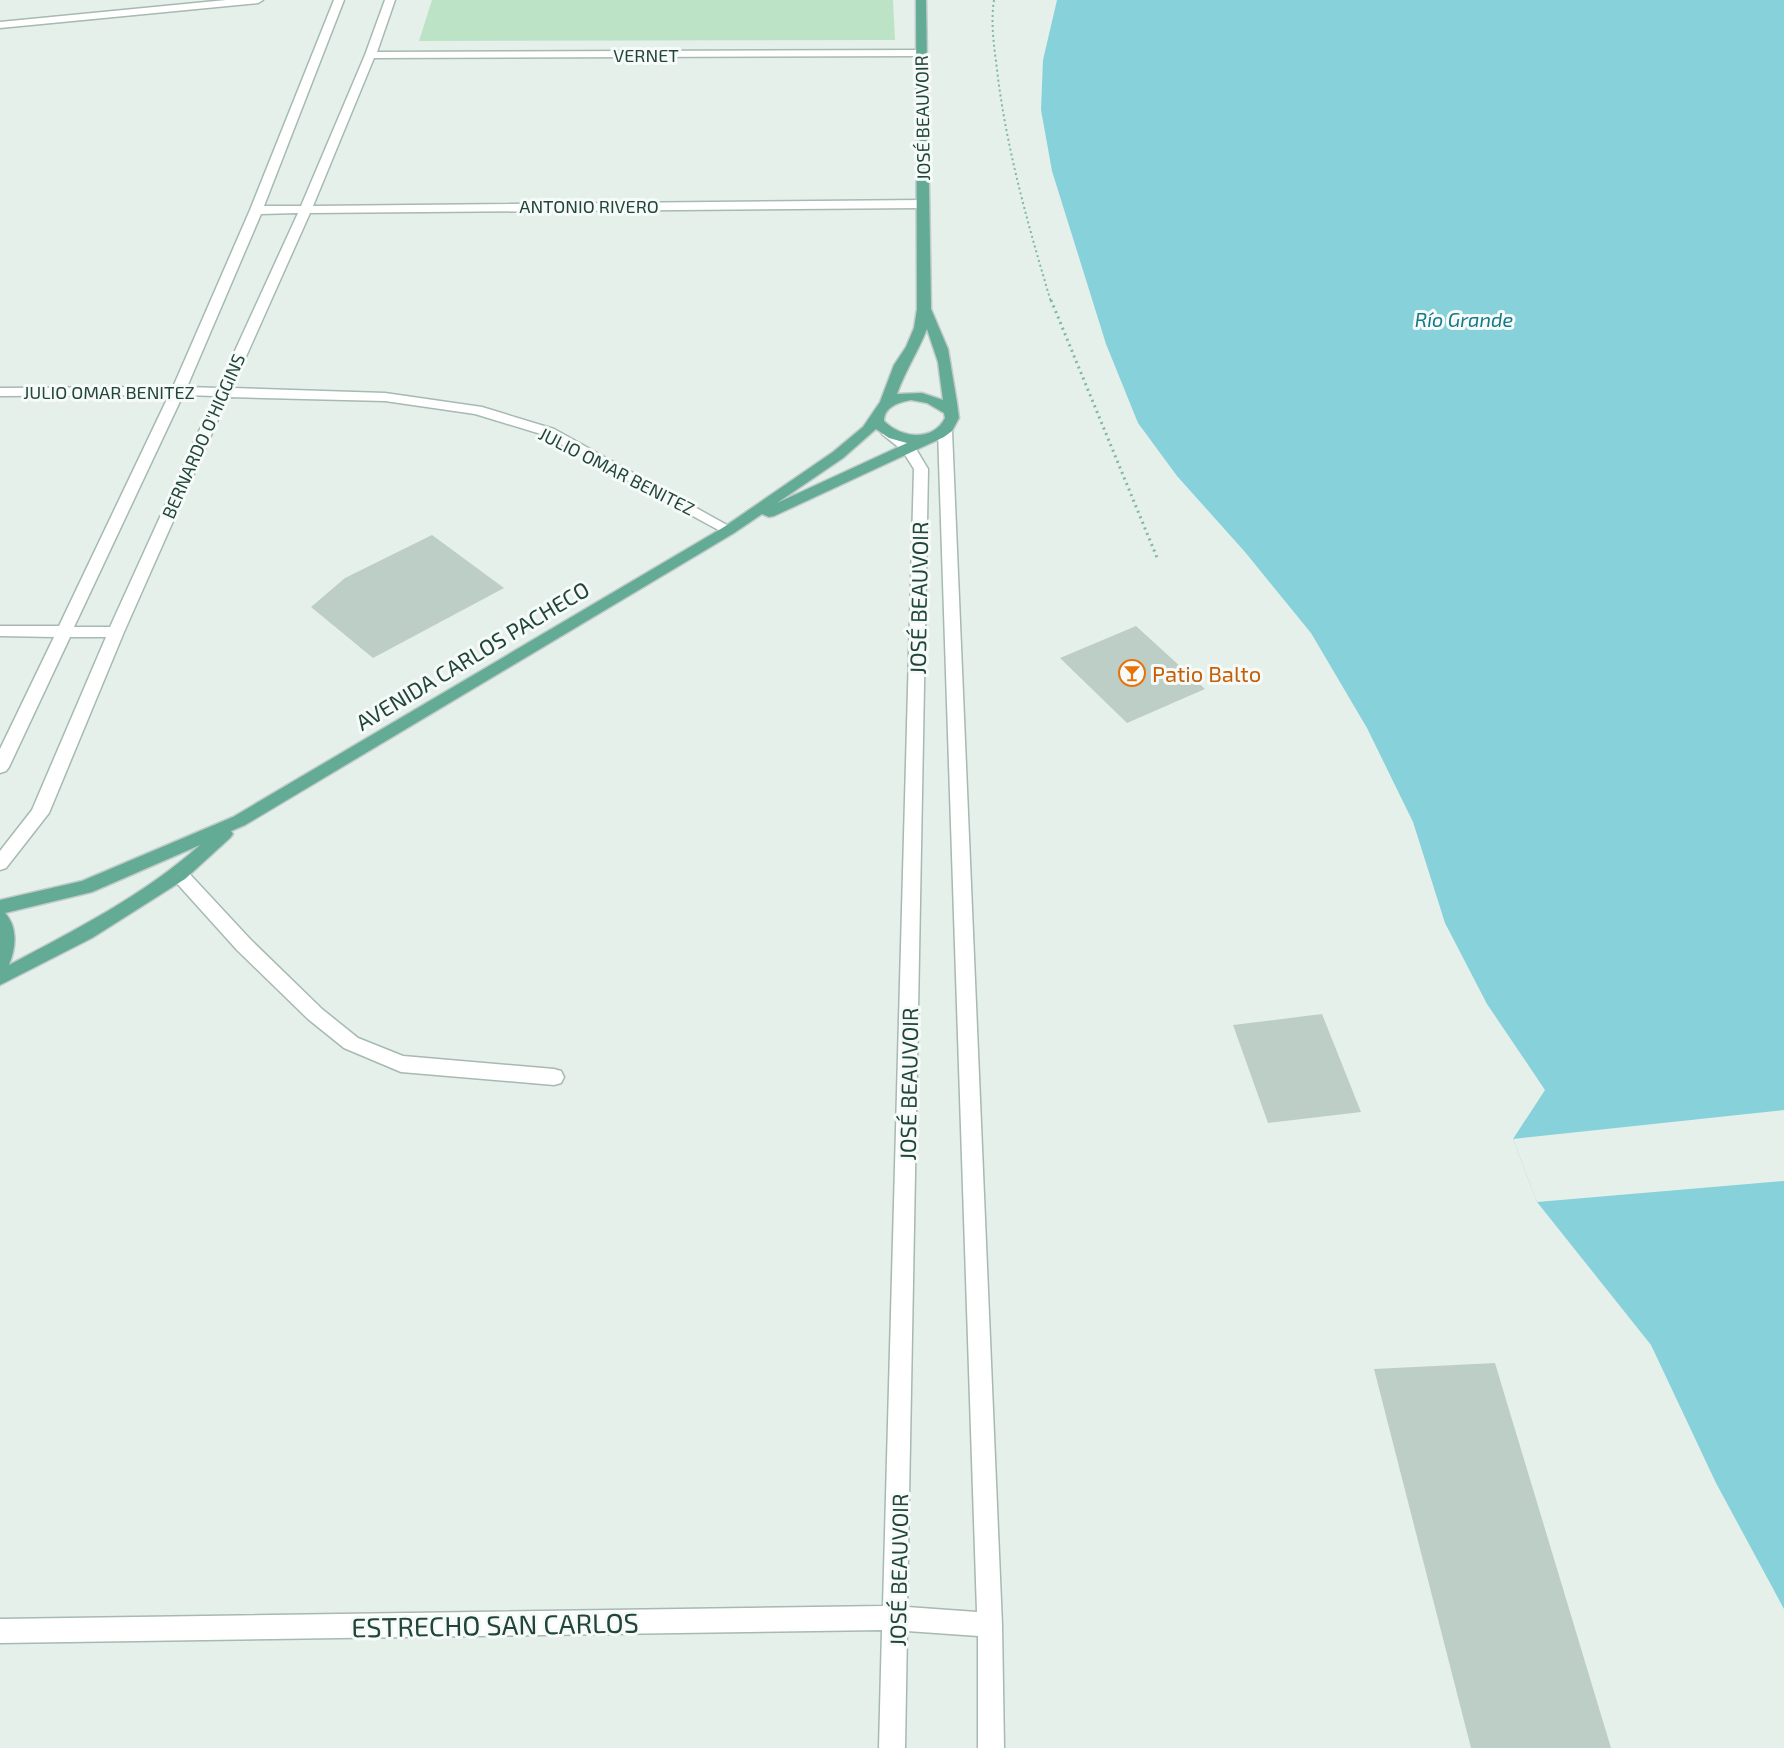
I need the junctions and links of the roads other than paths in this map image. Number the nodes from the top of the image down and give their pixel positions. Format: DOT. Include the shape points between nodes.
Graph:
graph roads {
  1 [pos="258,0"];
  2 [pos="339,0"];
  3 [pos="390,0"];
  4 [pos="921,0"];
  5 [pos="0,25"];
  6 [pos="921,53"];
  7 [pos="370,55"];
  8 [pos="923,204"];
  9 [pos="306,208"];
  10 [pos="256,210"];
  11 [pos="924,309"];
  12 [pos="178,391"];
  13 [pos="0,392"];
  14 [pos="222,393"];
  15 [pos="887,402"];
  16 [pos="877,415"];
  17 [pos="944,428"];
  18 [pos="889,434"];
  19 [pos="908,447"];
  20 [pos="729,530"];
  21 [pos="65,630"];
  22 [pos="0,631"];
  23 [pos="116,632"];
  24 [pos="0,767"];
  25 [pos="239,821"];
  26 [pos="0,863"];
  27 [pos="179,874"];
  28 [pos="0,907"];
  29 [pos="0,918"];
  30 [pos="0,964"];
  31 [pos="0,978"];
  32 [pos="554,1077"];
  33 [pos="897,1618"];
  34 [pos="990,1625"];
  35 [pos="0,1631"];
  36 [pos="892,1748"];
  37 [pos="991,1748"];
  1 -- 5 [label="street"];
  2 -- 10 [label="street, BERNARDO O'HIGGINS"];
  3 -- 7 [label="street, BERNARDO O'HIGGINS"];
  4 -- 6 [label="main road, JOSÉ BEAUVOIR"];
  6 -- 7 [label="street, VERNET"];
  6 -- 8 [label="main road, JOSÉ BEAUVOIR"];
  7 -- 9 [label="street, BERNARDO O'HIGGINS"];
  8 -- 9 [label="street, ANTONIO RIVERO"];
  8 -- 11 [label="main road, JOSÉ BEAUVOIR"];
  9 -- 10 [label="street, ANTONIO RIVERO"];
  9 -- 14 [label="street, BERNARDO O'HIGGINS"];
  10 -- 12 [label="street, BERNARDO O'HIGGINS"];
  11 -- 15 [label="main road, JOSÉ BEAUVOIR" via="921,328 900,365"];
  11 -- 17 [label="main road, JOSÉ BEAUVOIR" via="944,352"];
  12 -- 13 [label="street, JULIO OMAR BENITEZ"];
  12 -- 14 [label="street, JULIO OMAR BENITEZ"];
  12 -- 21 [label="street, BERNARDO O'HIGGINS"];
  14 -- 20 [label="street, JULIO OMAR BENITEZ" via="385,397 477,410 549,432"];
  14 -- 23 [label="street, BERNARDO O'HIGGINS"];
  15 -- 16 [label="main road"];
  15 -- 17 [label="main road" via="923,397 943,404 950,411"];
  16 -- 18 [label="main road" via="877,422"];
  16 -- 20 [label="main road" via="869,429 838,455"];
  17 -- 18 [label="main road" via="912,439"];
  17 -- 19 [label="main road"];
  17 -- 34 [label="street, JOSÉ BEAUVOIR"];
  18 -- 19 [label="street, JOSÉ BEAUVOIR"];
  19 -- 20 [label="main road"];
  19 -- 33 [label="street, JOSÉ BEAUVOIR" via="921,469"];
  20 -- 25 [label="main road, AVENIDA CARLOS PACHECO"];
  21 -- 22 [label="street"];
  21 -- 23 [label="street"];
  21 -- 24 [label="street, BERNARDO O'HIGGINS"];
  23 -- 26 [label="street, BERNARDO O'HIGGINS" via="40,813"];
  25 -- 27 [label="main road, AVENIDA CARLOS PACHECO"];
  25 -- 28 [label="main road, AVENIDA CARLOS PACHECO" via="87,887"];
  27 -- 31 [label="main road, AVENIDA CARLOS PACHECO" via="85,933"];
  27 -- 32 [label="street" via="244,945 351,1044 401,1064"];
  29 -- 30 [label="main road" via="6,928"];
  33 -- 34 [label="street, ESTRECHO SAN CARLOS"];
  33 -- 35 [label="street, ESTRECHO SAN CARLOS"];
  33 -- 36 [label="street, JOSÉ BEAUVOIR"];
  34 -- 37 [label="street, JOSÉ BEAUVOIR"];
}
